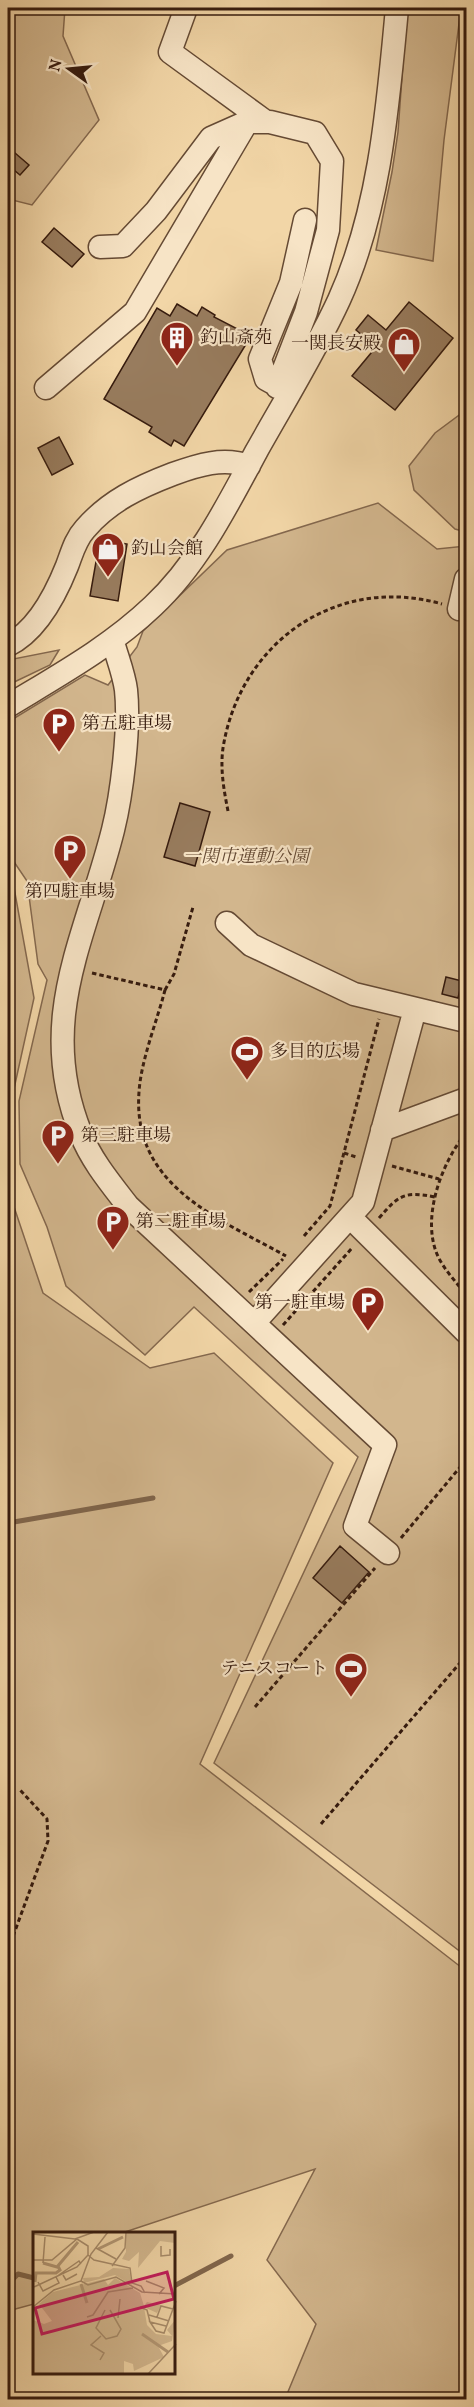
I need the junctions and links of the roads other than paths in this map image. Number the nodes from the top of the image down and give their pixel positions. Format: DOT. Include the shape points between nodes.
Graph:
graph roads {
  1 [pos="186,8"];
  2 [pos="397,8"];
  3 [pos="257,122"];
  4 [pos="305,220"];
  5 [pos="100,247"];
  6 [pos="46,388"];
  7 [pos="283,389"];
  8 [pos="249,466"];
  9 [pos="466,579"];
  10 [pos="459,609"];
  11 [pos="113,642"];
  12 [pos="8,645"];
  13 [pos="8,706"];
  14 [pos="227,923"];
  15 [pos="415,1009"];
  16 [pos="466,1022"];
  17 [pos="466,1099"];
  18 [pos="382,1130"];
  19 [pos="357,1225"];
  20 [pos="255,1322"];
  21 [pos="466,1332"];
  22 [pos="388,1553"];
  1 -- 3 [label="street" via="170,52"];
  2 -- 7 [label="street" via="386,124 362,233 339,299"];
  3 -- 5 [label="street" via="211,138 156,211 123,246"];
  3 -- 6 [label="street" via="135,312"];
  3 -- 7 [label="street" via="315,133 332,161 328,230"];
  4 -- 7 [label="street" via="291,283 260,359 266,379"];
  7 -- 8 [label="street"];
  8 -- 11 [label="street" via="188,567 155,605"];
  8 -- 12 [label="street" via="233,461 200,465 115,500 79,537 51,601 27,633"];
  9 -- 10 [label="street"];
  11 -- 13 [label="street"];
  11 -- 20 [label="street" via="126,690 124,761 113,829 64,1003 60,1044 67,1091 81,1136 128,1206"];
  14 -- 15 [label="street" via="251,945 354,994"];
  15 -- 16 [label="street"];
  15 -- 18 [label="street"];
  17 -- 18 [label="street"];
  18 -- 19 [label="street"];
  19 -- 20 [label="street"];
  19 -- 21 [label="street"];
  20 -- 22 [label="street" via="385,1445 356,1526"];
}
